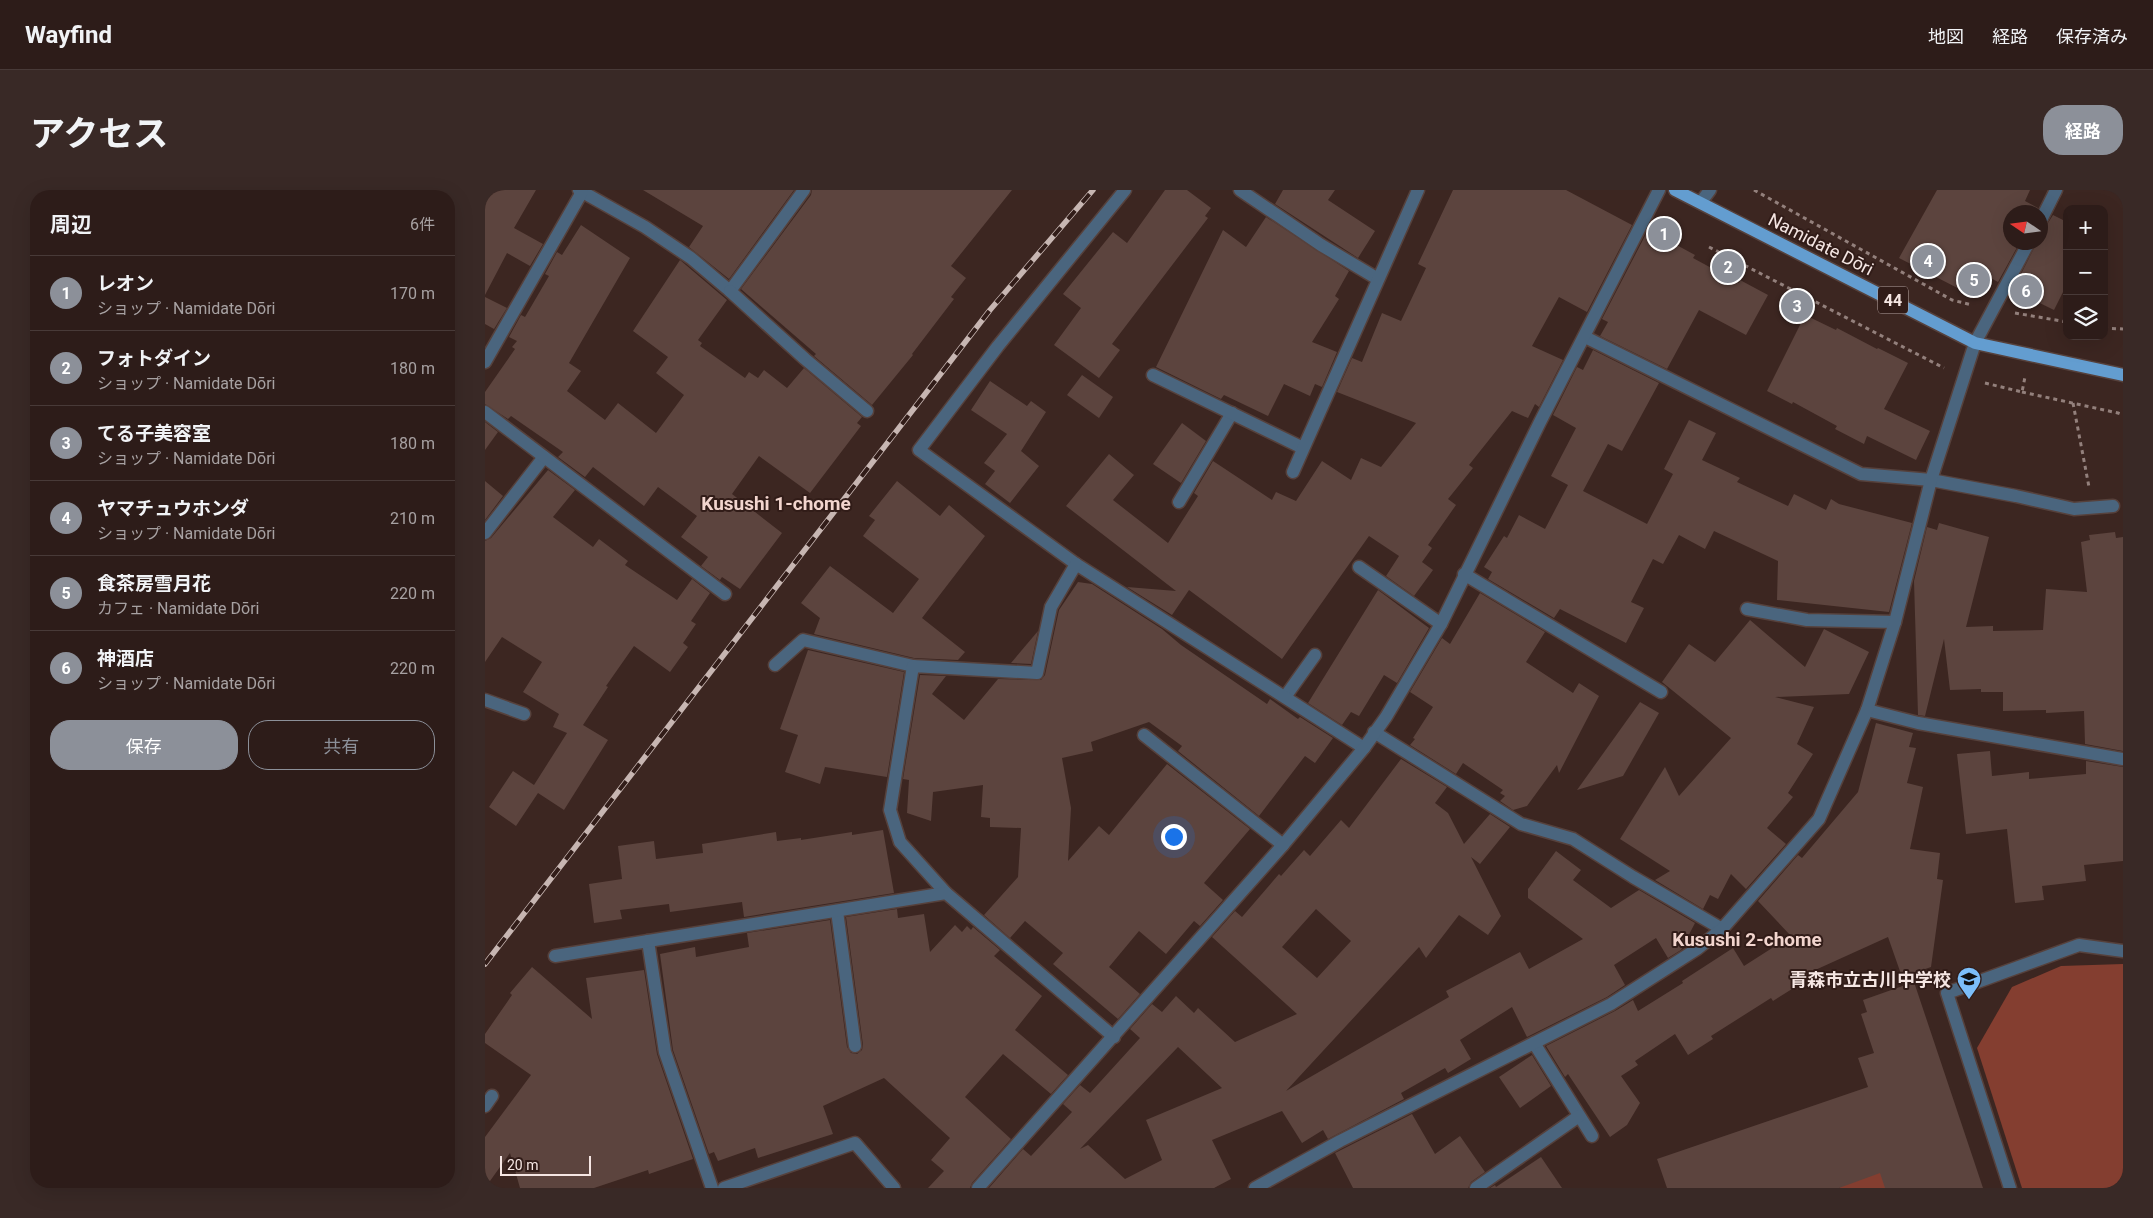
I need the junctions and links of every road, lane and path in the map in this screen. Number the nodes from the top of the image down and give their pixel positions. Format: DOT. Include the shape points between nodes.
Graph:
graph roads {
  1 [pos="803,190"];
  2 [pos="1125,190"];
  3 [pos="1240,190"];
  4 [pos="1418,190"];
  5 [pos="1659,190"];
  6 [pos="1675,190"];
  7 [pos="1710,190"];
  8 [pos="1754,190"];
  9 [pos="2056,190"];
  10 [pos="581,191"];
  11 [pos="1701,202"];
  12 [pos="2048,206"];
  13 [pos="1709,247"];
  14 [pos="2025,250"];
  15 [pos="1378,279"];
  16 [pos="730,292"];
  17 [pos="1993,310"];
  18 [pos="2063,321"];
  19 [pos="2108,328"];
  20 [pos="2123,329"];
  21 [pos="1585,337"];
  22 [pos="1975,343"];
  23 [pos="2030,355"];
  24 [pos="485,362"];
  25 [pos="1153,375"];
  26 [pos="2123,375"];
  27 [pos="1964,379"];
  28 [pos="2022,392"];
  29 [pos="2073,403"];
  30 [pos="867,411"];
  31 [pos="485,412"];
  32 [pos="1232,414"];
  33 [pos="2123,416"];
  34 [pos="1303,448"];
  35 [pos="544,457"];
  36 [pos="1293,472"];
  37 [pos="1931,480"];
  38 [pos="1179,502"];
  39 [pos="2113,506"];
  40 [pos="2092,507"];
  41 [pos="485,533"];
  42 [pos="1076,564"];
  43 [pos="1359,567"];
  44 [pos="1464,574"];
  45 [pos="725,594"];
  46 [pos="1747,609"];
  47 [pos="1895,622"];
  48 [pos="1441,624"];
  49 [pos="1315,655"];
  50 [pos="775,665"];
  51 [pos="913,666"];
  52 [pos="1661,692"];
  53 [pos="1285,697"];
  54 [pos="485,700"];
  55 [pos="1867,710"];
  56 [pos="524,714"];
  57 [pos="1374,732"];
  58 [pos="1144,735"];
  59 [pos="1364,748"];
  60 [pos="2123,759"];
  61 [pos="1283,845"];
  62 [pos="946,893"];
  63 [pos="837,911"];
  64 [pos="1722,929"];
  65 [pos="648,941"];
  66 [pos="2123,951"];
  67 [pos="555,956"];
  68 [pos="1113,1037"];
  69 [pos="1534,1043"];
  70 [pos="855,1046"];
  71 [pos="1579,1116"];
  72 [pos="1592,1136"];
  73 [pos="1263,1186"];
  74 [pos="712,1188"];
  75 [pos="724,1188"];
  76 [pos="894,1188"];
  77 [pos="977,1188"];
  78 [pos="1476,1188"];
  79 [pos="2010,1188"];
  1 -- 16 [label="street"];
  2 -- 42 [label="street" via="998,346 919,450"];
  3 -- 15 [label="street"];
  4 -- 15 [label="street"];
  5 -- 21 [label="street"];
  6 -- 11 [label="main road, Namidate Dōri / 44"];
  7 -- 11 [label="street"];
  8 -- 17 [label="path" via="1952,300"];
  9 -- 12 [label="street"];
  10 -- 16 [label="street" via="645,227 691,258"];
  10 -- 24 [label="street"];
  11 -- 22 [label="main road, Namidate Dōri / 44"];
  13 -- 27 [label="path"];
  14 -- 17 [label="street"];
  15 -- 34 [label="street"];
  16 -- 30 [label="street"];
  17 -- 18 [label="path"];
  17 -- 22 [label="street"];
  19 -- 20 [label="path"];
  21 -- 37 [label="street" via="1861,474"];
  21 -- 44 [label="street"];
  22 -- 23 [label="main road, Namidate Dōri / 44"];
  22 -- 27 [label="street"];
  23 -- 26 [label="main road, Namidate Dōri / 44"];
  23 -- 28 [label="path"];
  25 -- 32 [label="street"];
  27 -- 28 [label="path"];
  27 -- 37 [label="street"];
  28 -- 29 [label="path"];
  29 -- 33 [label="path" via="2118,412"];
  29 -- 40 [label="path"];
  31 -- 35 [label="street"];
  32 -- 34 [label="street"];
  32 -- 38 [label="street"];
  34 -- 36 [label="street"];
  35 -- 41 [label="street"];
  35 -- 45 [label="street"];
  37 -- 40 [label="street" via="2074,509"];
  37 -- 47 [label="street"];
  39 -- 40 [label="street"];
  42 -- 51 [label="street" via="1051,607 1037,673"];
  42 -- 53 [label="street"];
  43 -- 48 [label="street"];
  44 -- 48 [label="street"];
  44 -- 52 [label="street"];
  46 -- 47 [label="street" via="1807,620"];
  47 -- 55 [label="street"];
  48 -- 57 [label="street"];
  49 -- 53 [label="street"];
  50 -- 51 [label="street" via="803,640"];
  51 -- 62 [label="street" via="889,810 900,842"];
  53 -- 59 [label="street"];
  54 -- 56 [label="street"];
  55 -- 60 [label="street" via="1918,724"];
  55 -- 64 [label="street" via="1819,819"];
  57 -- 59 [label="street"];
  57 -- 64 [label="street" via="1521,824 1573,839"];
  58 -- 61 [label="street"];
  59 -- 61 [label="street"];
  61 -- 68 [label="street"];
  62 -- 63 [label="street"];
  62 -- 68 [label="street"];
  63 -- 65 [label="street"];
  63 -- 70 [label="street"];
  64 -- 69 [label="street" via="1697,949 1611,1004"];
  65 -- 67 [label="street"];
  65 -- 74 [label="street" via="665,1052"];
  66 -- 79 [label="street" via="2079,945 1947,993"];
  68 -- 77 [label="street"];
  69 -- 71 [label="street"];
  69 -- 73 [label="street" via="1340,1141"];
  71 -- 72 [label="street"];
  71 -- 78 [label="street"];
  75 -- 76 [label="street" via="855,1143"];
}
